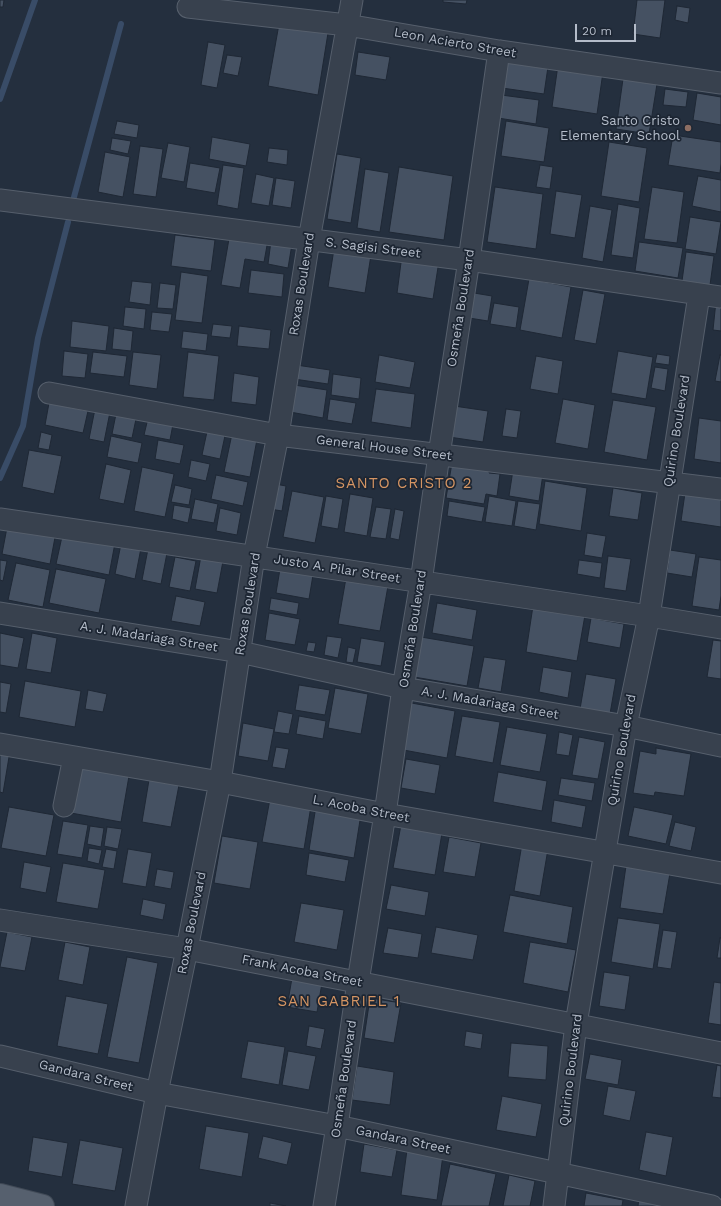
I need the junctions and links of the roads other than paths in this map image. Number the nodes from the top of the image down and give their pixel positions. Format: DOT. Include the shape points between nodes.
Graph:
graph roads {
  1 [pos="352,0"];
  2 [pos="188,7"];
  3 [pos="347,24"];
  4 [pos="499,51"];
  5 [pos="721,83"];
  6 [pos="0,200"];
  7 [pos="309,240"];
  8 [pos="469,260"];
  9 [pos="699,295"];
  10 [pos="721,297"];
  11 [pos="48,393"];
  12 [pos="278,435"];
  13 [pos="439,455"];
  14 [pos="669,482"];
  15 [pos="721,489"];
  16 [pos="0,519"];
  17 [pos="254,556"];
  18 [pos="421,582"];
  19 [pos="0,613"];
  20 [pos="649,616"];
  21 [pos="721,628"];
  22 [pos="240,652"];
  23 [pos="403,688"];
  24 [pos="626,726"];
  25 [pos="0,744"];
  26 [pos="721,746"];
  27 [pos="74,757"];
  28 [pos="220,782"];
  29 [pos="64,806"];
  30 [pos="385,814"];
  31 [pos="604,852"];
  32 [pos="721,873"];
  33 [pos="0,920"];
  34 [pos="188,949"];
  35 [pos="358,982"];
  36 [pos="576,1024"];
  37 [pos="721,1052"];
  38 [pos="0,1056"];
  39 [pos="157,1093"];
  40 [pos="337,1126"];
  41 [pos="559,1173"];
  42 [pos="0,1195"];
  43 [pos="43,1206"];
  44 [pos="136,1206"];
  45 [pos="324,1206"];
  46 [pos="554,1206"];
  47 [pos="712,1206"];
  1 -- 3 [label="street, Roxas Boulevard"];
  2 -- 3 [label="street, Leon Acierto Street"];
  3 -- 4 [label="street, Leon Acierto Street"];
  3 -- 7 [label="street, Roxas Boulevard"];
  4 -- 5 [label="street, Leon Acierto Street"];
  4 -- 8 [label="street, Osmeña Boulevard"];
  6 -- 7 [label="street, S. Sagisi Street"];
  7 -- 8 [label="street, S. Sagisi Street"];
  7 -- 12 [label="street, Roxas Boulevard"];
  8 -- 9 [label="street, S. Sagisi Street"];
  8 -- 13 [label="street, Osmeña Boulevard"];
  9 -- 10 [label="street, S. Sagisi Street"];
  9 -- 14 [label="street, Quirino Boulevard"];
  11 -- 12 [label="street, General House Street"];
  12 -- 13 [label="street, General House Street"];
  12 -- 17 [label="street, Roxas Boulevard"];
  13 -- 14 [label="street, General House Street"];
  13 -- 18 [label="street, Osmeña Boulevard"];
  14 -- 15 [label="street, General House Street"];
  14 -- 20 [label="street, Quirino Boulevard"];
  16 -- 17 [label="street, Justo A. Pilar Street"];
  17 -- 18 [label="street, Justo A. Pilar Street"];
  17 -- 22 [label="street, Roxas Boulevard"];
  18 -- 20 [label="street, Justo A. Pilar Street"];
  18 -- 23 [label="street, Osmeña Boulevard"];
  19 -- 22 [label="street, A. J. Madariaga Street"];
  20 -- 21 [label="street, Justo A. Pilar Street"];
  20 -- 24 [label="street, Quirino Boulevard"];
  22 -- 23 [label="street, A. J. Madariaga Street"];
  22 -- 28 [label="street, Roxas Boulevard"];
  23 -- 24 [label="street, A. J. Madariaga Street"];
  23 -- 30 [label="street, Osmeña Boulevard"];
  24 -- 26 [label="street, A. J. Madariaga Street"];
  24 -- 31 [label="street, Quirino Boulevard"];
  25 -- 27 [label="street, L. Acoba Street"];
  27 -- 28 [label="street, L. Acoba Street"];
  27 -- 29 [label="street"];
  28 -- 30 [label="street, L. Acoba Street"];
  28 -- 34 [label="street, Roxas Boulevard"];
  30 -- 31 [label="street, L. Acoba Street"];
  30 -- 35 [label="street, Osmeña Boulevard"];
  31 -- 32 [label="street, L. Acoba Street"];
  31 -- 36 [label="street, Quirino Boulevard"];
  33 -- 34 [label="street, Frank Acoba Street"];
  34 -- 35 [label="street, Frank Acoba Street"];
  34 -- 39 [label="street, Roxas Boulevard"];
  35 -- 36 [label="street, Frank Acoba Street"];
  35 -- 40 [label="street, Osmeña Boulevard"];
  36 -- 37 [label="street, Frank Acoba Street"];
  36 -- 41 [label="street, Quirino Boulevard"];
  38 -- 39 [label="street, Gandara Street"];
  39 -- 40 [label="street, Gandara Street"];
  39 -- 44 [label="street, Roxas Boulevard"];
  40 -- 41 [label="street, Gandara Street"];
  40 -- 45 [label="street, Osmeña Boulevard"];
  41 -- 46 [label="street, Quirino Boulevard"];
  41 -- 47 [label="street, Gandara Street"];
  42 -- 43 [label="main road"];
}
